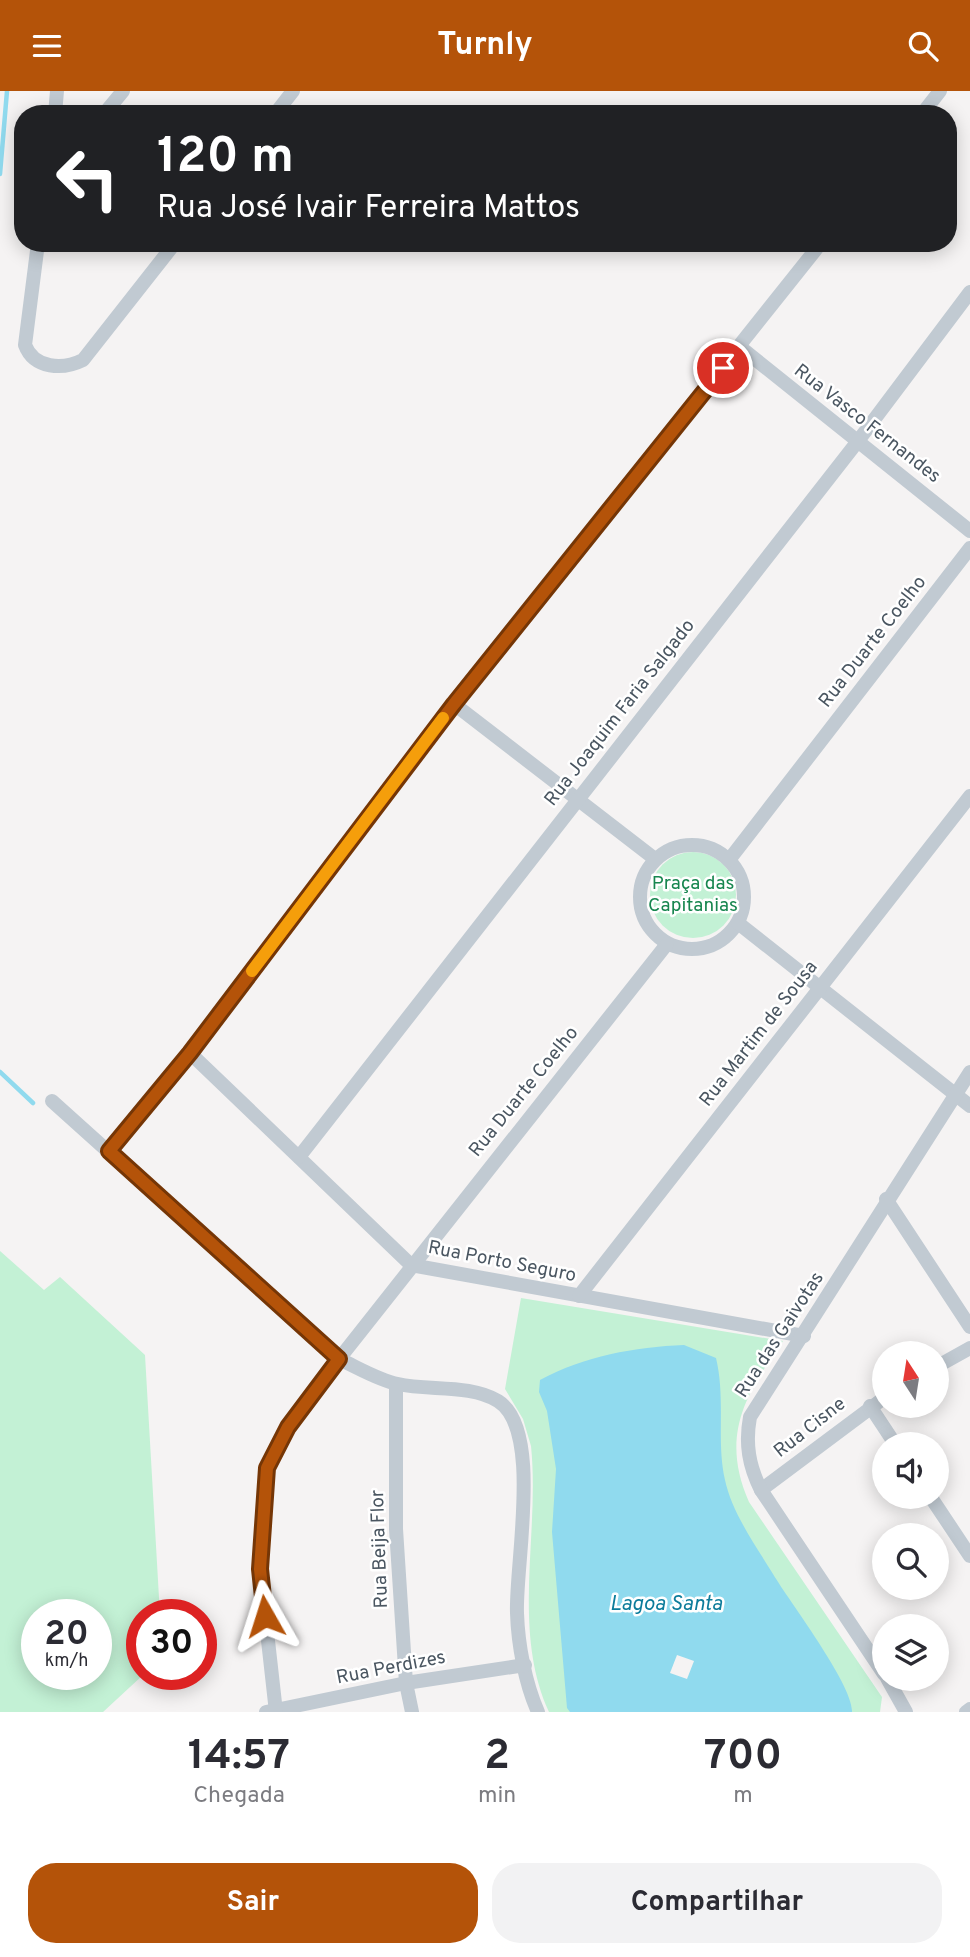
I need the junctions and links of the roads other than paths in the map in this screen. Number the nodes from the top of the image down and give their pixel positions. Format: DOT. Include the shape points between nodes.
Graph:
graph roads {
  1 [pos="123,91"];
  2 [pos="293,91"];
  3 [pos="940,91"];
  4 [pos="111,105"];
  5 [pos="282,105"];
  6 [pos="929,105"];
  7 [pos="37,252"];
  8 [pos="167,252"];
  9 [pos="814,252"];
  10 [pos="970,292"];
  11 [pos="740,347"];
  12 [pos="858,442"];
  13 [pos="970,531"];
  14 [pos="970,548"];
  15 [pos="454,704"];
  16 [pos="970,796"];
  17 [pos="576,799"];
  18 [pos="655,859"];
  19 [pos="729,859"];
  20 [pos="738,923"];
  21 [pos="667,944"];
  22 [pos="818,989"];
  23 [pos="190,1053"];
  24 [pos="970,1072"];
  25 [pos="956,1093"];
  26 [pos="52,1101"];
  27 [pos="970,1106"];
  28 [pos="109,1151"];
  29 [pos="299,1157"];
  30 [pos="886,1199"];
  31 [pos="411,1265"];
  32 [pos="579,1296"];
  33 [pos="970,1328"];
  34 [pos="804,1336"];
  35 [pos="970,1348"];
  36 [pos="339,1359"];
  37 [pos="949,1360"];
  38 [pos="396,1384"];
  39 [pos="870,1406"];
  40 [pos="887,1432"];
  41 [pos="761,1490"];
  42 [pos="939,1509"];
  43 [pos="970,1556"];
  44 [pos="872,1656"];
  45 [pos="525,1665"];
  46 [pos="406,1683"];
  47 [pos="896,1692"];
  48 [pos="272,1711"];
  49 [pos="412,1712"];
  50 [pos="538,1712"];
  51 [pos="892,1712"];
  52 [pos="906,1712"];
  1 -- 4 [label="street"];
  2 -- 5 [label="street"];
  3 -- 6 [label="street"];
  7 -- 8 [label="street" via="25,345 37,361 60,367 83,360"];
  9 -- 11 [label="street"];
  10 -- 12 [label="street, Rua Joaquim Faria Salgado"];
  11 -- 12 [label="street, Rua Vasco Fernandes"];
  11 -- 15 [label="street"];
  12 -- 13 [label="street, Rua Vasco Fernandes"];
  12 -- 17 [label="street, Rua Joaquim Faria Salgado"];
  14 -- 19 [label="street, Rua Duarte Coelho"];
  15 -- 17 [label="street"];
  15 -- 23 [label="street"];
  16 -- 22 [label="street, Rua Martim de Sousa"];
  17 -- 18 [label="street"];
  17 -- 29 [label="street, Rua Joaquim Faria Salgado"];
  18 -- 19 [label="street" via="672,848 692,844 712,848"];
  18 -- 21 [label="street" via="643,875 641,914 651,931"];
  19 -- 20 [label="street" via="744,890"];
  20 -- 21 [label="street" via="722,940 701,949"];
  20 -- 22 [label="street"];
  21 -- 31 [label="street, Rua Duarte Coelho"];
  22 -- 25 [label="street"];
  22 -- 32 [label="street, Rua Martim de Sousa"];
  23 -- 28 [label="street"];
  23 -- 29 [label="street, Rua Porto Seguro"];
  24 -- 25 [label="street, Rua das Gaivotas"];
  25 -- 27 [label="street"];
  25 -- 30 [label="street, Rua das Gaivotas"];
  26 -- 28 [label="street"];
  28 -- 36 [label="street"];
  29 -- 31 [label="street, Rua Porto Seguro"];
  30 -- 33 [label="street"];
  30 -- 34 [label="street, Rua das Gaivotas"];
  31 -- 32 [label="street, Rua Porto Seguro"];
  31 -- 36 [label="street, Rua Duarte Coelho"];
  32 -- 34 [label="street, Rua Porto Seguro"];
  34 -- 41 [label="street, Rua das Gaivotas" via="750,1417 748,1453"];
  35 -- 37 [label="street"];
  36 -- 38 [label="street"];
  36 -- 48 [label="street, Rua Duarte Coelho" via="288,1427 267,1468 260,1569"];
  38 -- 45 [label="street" via="477,1393 496,1400 512,1415 522,1457 517,1614"];
  38 -- 46 [label="street, Rua Beija Flor" via="396,1529"];
  39 -- 40 [label="street"];
  39 -- 41 [label="street, Rua Cisne"];
  41 -- 44 [label="street, Rua das Gaivotas"];
  42 -- 43 [label="street"];
  45 -- 46 [label="street, Rua Perdizes"];
  45 -- 50 [label="street"];
  46 -- 48 [label="street, Rua Perdizes"];
  46 -- 49 [label="street, Rua Beija Flor"];
  47 -- 51 [label="street"];
  47 -- 52 [label="street"];
}
